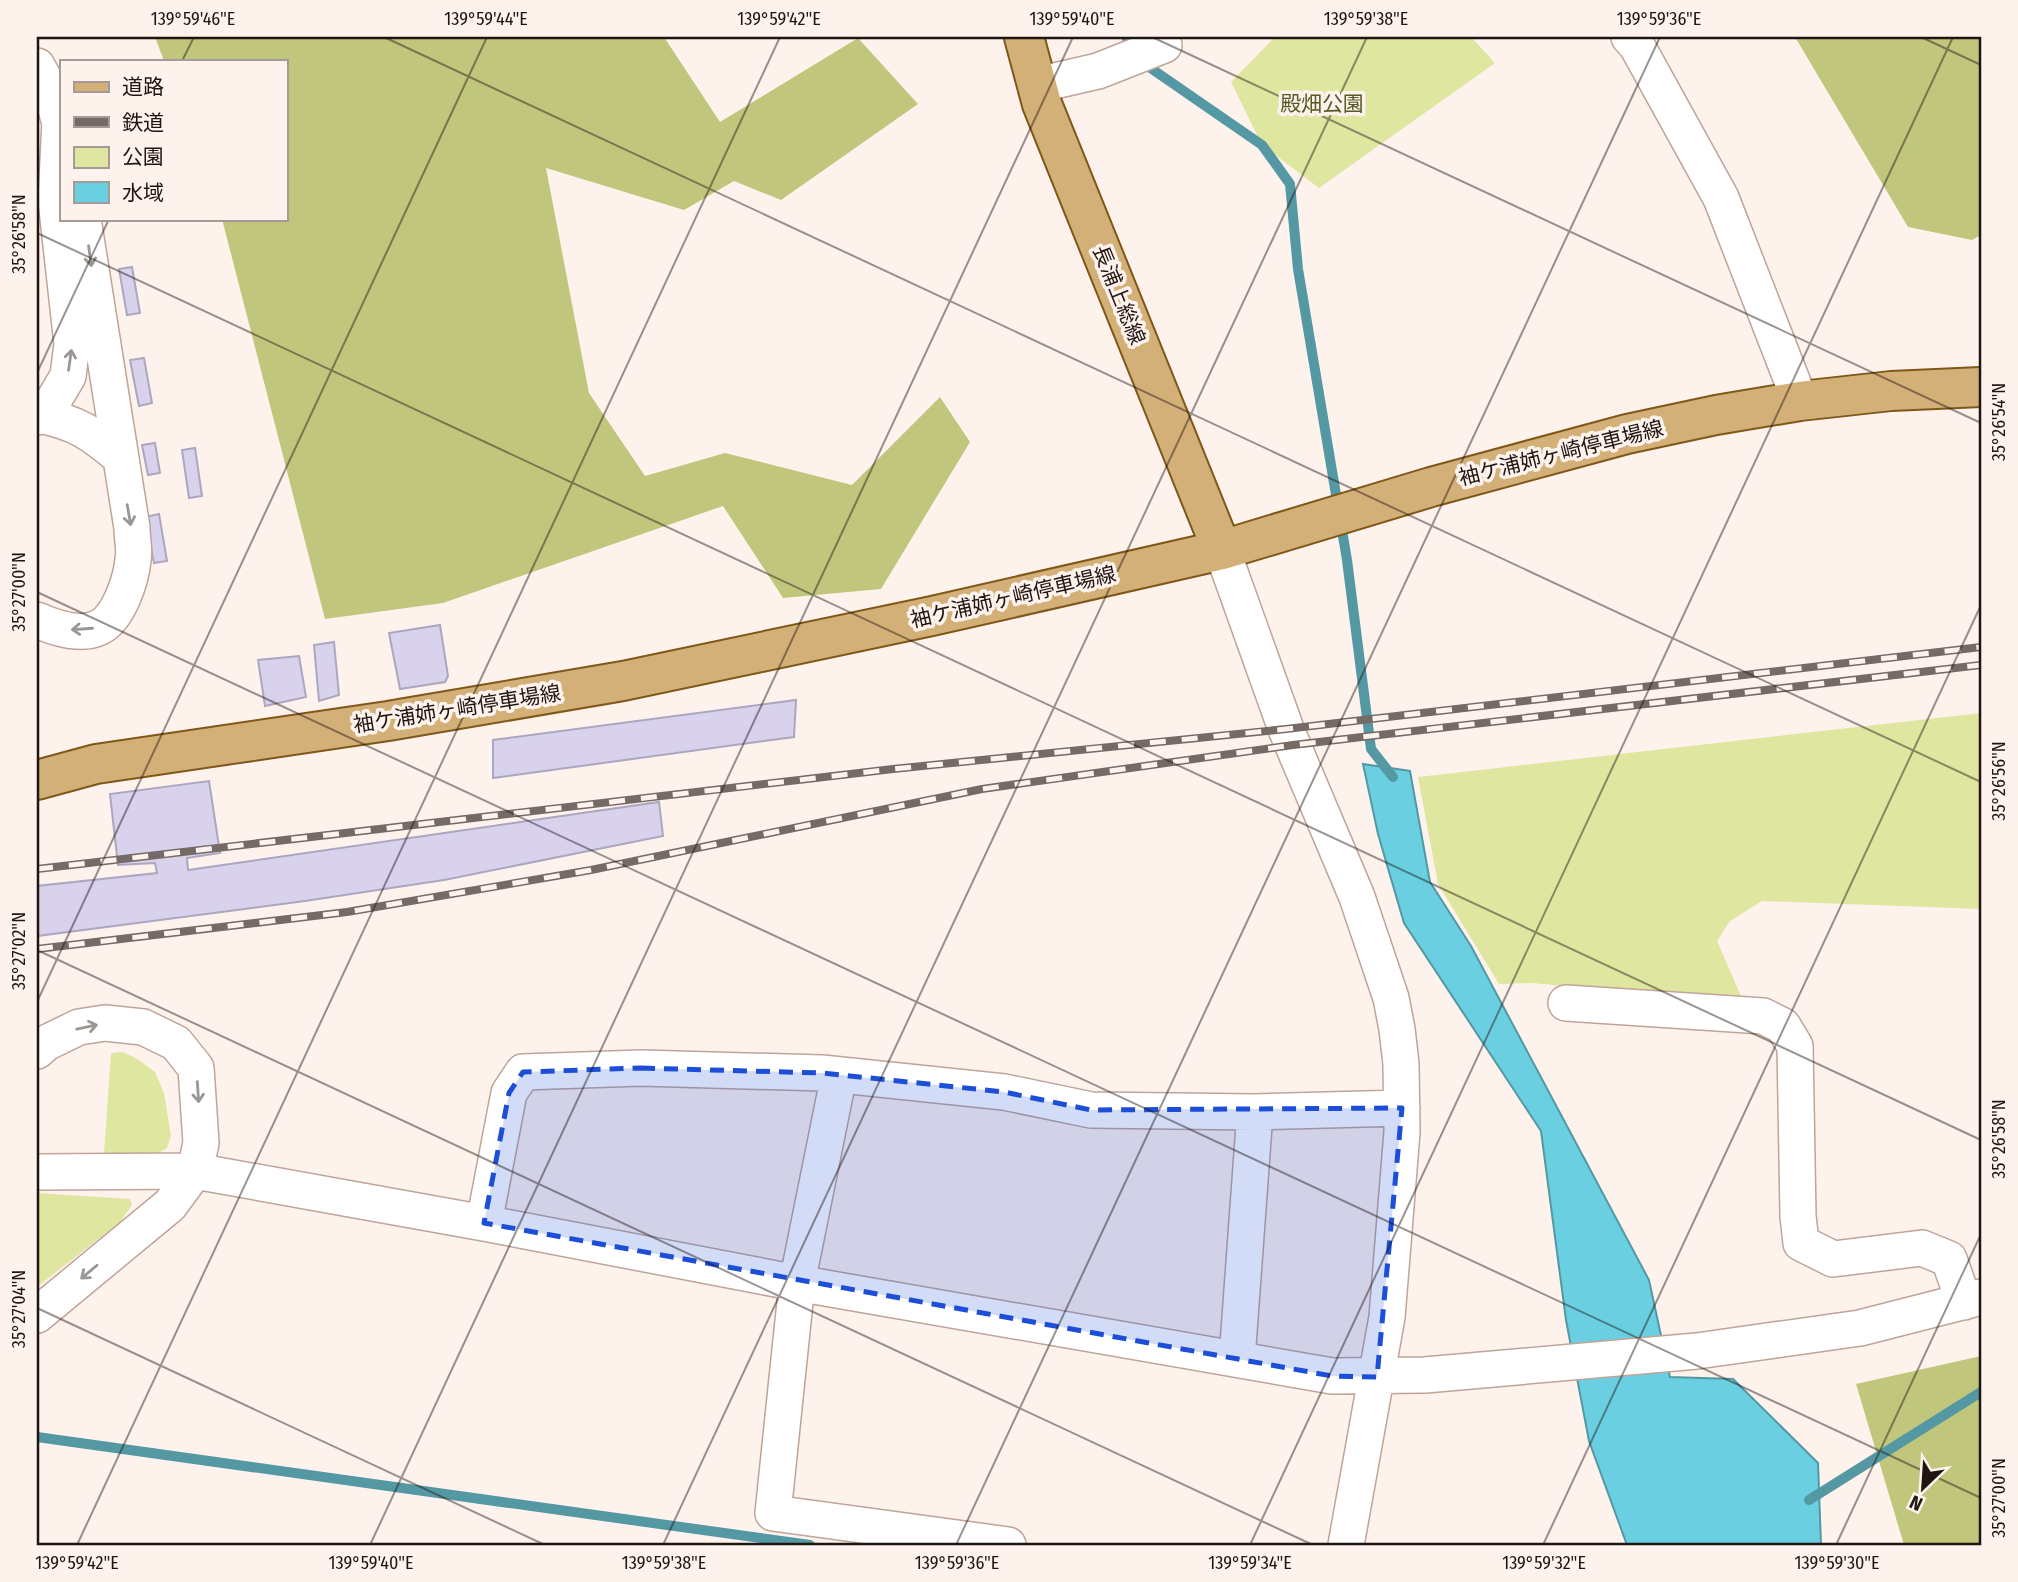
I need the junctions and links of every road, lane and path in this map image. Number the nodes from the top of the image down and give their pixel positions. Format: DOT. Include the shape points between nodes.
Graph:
graph roads {
  1 [pos="1024,37"];
  2 [pos="1629,37"];
  3 [pos="1164,45"];
  4 [pos="37,66"];
  5 [pos="1037,85"];
  6 [pos="60,121"];
  7 [pos="60,139"];
  8 [pos="83,220"];
  9 [pos="1981,387"];
  10 [pos="1800,401"];
  11 [pos="38,416"];
  12 [pos="120,457"];
  13 [pos="1223,550"];
  14 [pos="37,621"];
  15 [pos="37,780"];
  16 [pos="1566,1003"];
  17 [pos="37,1051"];
  18 [pos="839,1075"];
  19 [pos="1402,1108"];
  20 [pos="1255,1112"];
  21 [pos="195,1171"];
  22 [pos="37,1172"];
  23 [pos="484,1223"];
  24 [pos="797,1283"];
  25 [pos="1972,1300"];
  26 [pos="37,1315"];
  27 [pos="1237,1359"];
  28 [pos="1377,1377"];
  29 [pos="1008,1545"];
  30 [pos="1346,1545"];
  1 -- 5 [label="main road, 長浦上総線"];
  2 -- 10 [label="street" via="1721,198"];
  3 -- 5 [label="street" via="1098,71"];
  4 -- 6 [label="street"];
  5 -- 13 [label="main road, 長浦上総線"];
  11 -- 7 [label="street, one-way" via="68,376 72,344 56,201"];
  8 -- 12 [label="street, one-way"];
  9 -- 10 [label="main road, 袖ケ浦姉ヶ崎停車場線"];
  10 -- 13 [label="main road, 袖ケ浦姉ヶ崎停車場線" via="1614,438 1431,486"];
  11 -- 12 [label="street" via="67,421"];
  12 -- 14 [label="street, one-way" via="134,559 120,606 101,627 82,631"];
  13 -- 15 [label="main road, 袖ケ浦姉ヶ崎停車場線" via="623,681 388,722 96,764"];
  13 -- 19 [label="street" via="1286,729 1357,897 1391,998"];
  16 -- 25 [label="street" via="1763,1016 1783,1026 1795,1046 1801,1243 1833,1259 1922,1248 1949,1259"];
  17 -- 21 [label="street, one-way" via="79,1027 105,1023 143,1027 176,1043 196,1068 201,1143"];
  18 -- 20 [label="street" via="1004,1092 1091,1110"];
  18 -- 23 [label="street" via="641,1068 523,1072 509,1093"];
  18 -- 24 [label="street"];
  19 -- 20 [label="street"];
  19 -- 28 [label="street" via="1387,1317"];
  20 -- 27 [label="street"];
  21 -- 22 [label="street"];
  21 -- 23 [label="street"];
  21 -- 26 [label="street, one-way" via="170,1205"];
  23 -- 24 [label="street"];
  24 -- 27 [label="street"];
  24 -- 29 [label="street" via="773,1513"];
  25 -- 28 [label="street" via="1860,1328 1697,1352"];
  27 -- 28 [label="street" via="1332,1376"];
  28 -- 30 [label="street"];
}
